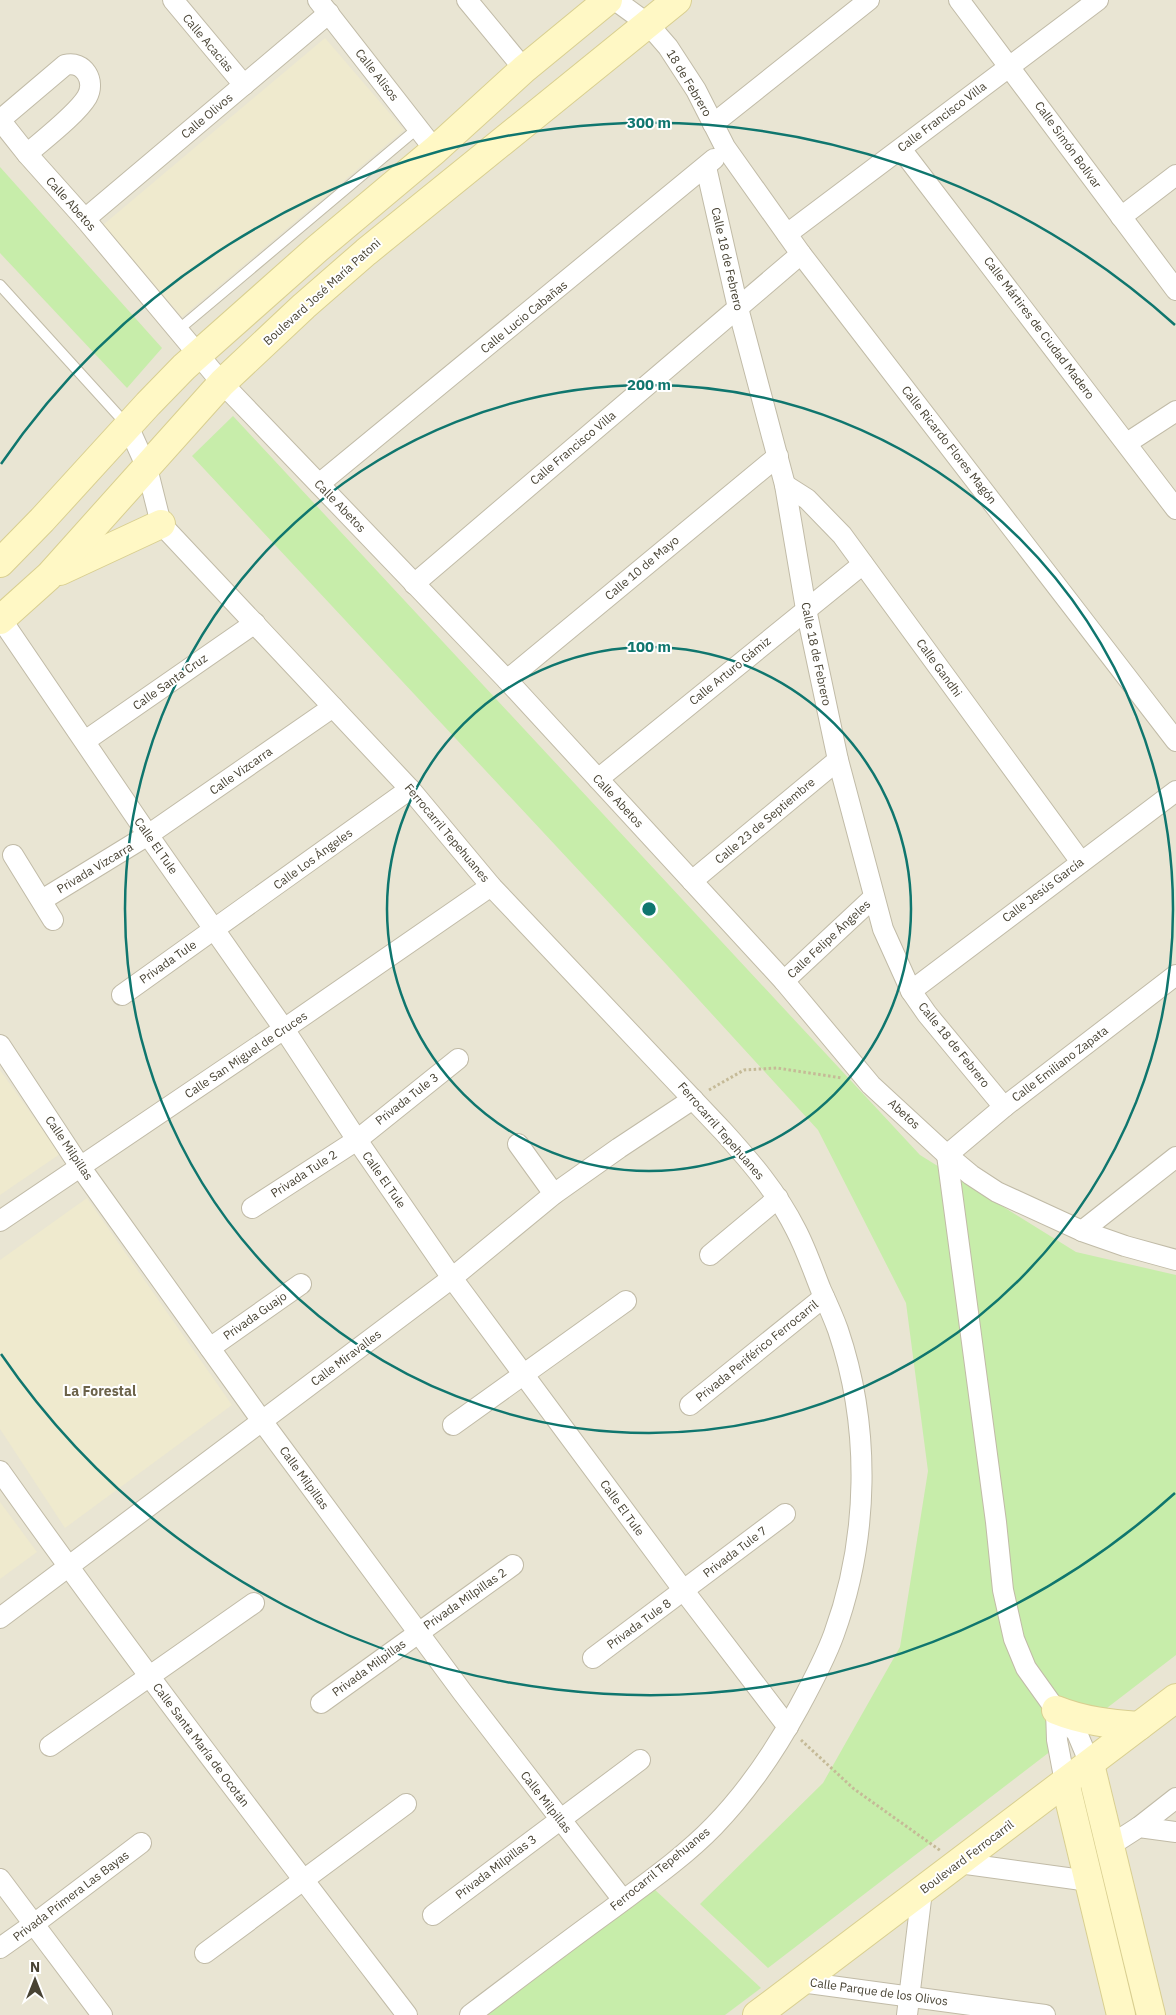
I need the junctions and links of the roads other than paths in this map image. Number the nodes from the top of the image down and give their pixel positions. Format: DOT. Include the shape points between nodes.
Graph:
graph roads {
  1 [pos="173,0"];
  2 [pos="467,0"];
  3 [pos="608,0"];
  4 [pos="615,0"];
  5 [pos="677,0"];
  6 [pos="869,0"];
  7 [pos="959,0"];
  8 [pos="1098,0"];
  9 [pos="323,6"];
  10 [pos="648,24"];
  11 [pos="1009,66"];
  12 [pos="524,69"];
  13 [pos="244,85"];
  14 [pos="0,120"];
  15 [pos="713,124"];
  16 [pos="418,128"];
  17 [pos="726,147"];
  18 [pos="901,149"];
  19 [pos="435,150"];
  20 [pos="27,154"];
  21 [pos="706,167"];
  22 [pos="1176,175"];
  23 [pos="1120,217"];
  24 [pos="85,219"];
  25 [pos="787,234"];
  26 [pos="801,254"];
  27 [pos="0,285"];
  28 [pos="1176,290"];
  29 [pos="738,308"];
  30 [pos="178,330"];
  31 [pos="198,354"];
  32 [pos="222,383"];
  33 [pos="1176,411"];
  34 [pos="128,426"];
  35 [pos="1127,443"];
  36 [pos="778,456"];
  37 [pos="147,468"];
  38 [pos="320,484"];
  39 [pos="785,484"];
  40 [pos="1176,509"];
  41 [pos="161,524"];
  42 [pos="0,563"];
  43 [pos="863,564"];
  44 [pos="49,576"];
  45 [pos="414,584"];
  46 [pos="806,609"];
  47 [pos="1,620"];
  48 [pos="255,624"];
  49 [pos="507,680"];
  50 [pos="333,707"];
  51 [pos="85,741"];
  52 [pos="1176,741"];
  53 [pos="838,760"];
  54 [pos="598,780"];
  55 [pos="410,789"];
  56 [pos="1176,791"];
  57 [pos="148,836"];
  58 [pos="13,855"];
  59 [pos="1080,862"];
  60 [pos="692,881"];
  61 [pos="490,886"];
  62 [pos="874,897"];
  63 [pos="42,900"];
  64 [pos="53,920"];
  65 [pos="215,930"];
  66 [pos="1176,975"];
  67 [pos="784,980"];
  68 [pos="911,991"];
  69 [pos="122,995"];
  70 [pos="284,1029"];
  71 [pos="0,1045"];
  72 [pos="458,1059"];
  73 [pos="693,1098"];
  74 [pos="1004,1107"];
  75 [pos="356,1140"];
  76 [pos="518,1144"];
  77 [pos="947,1155"];
  78 [pos="1176,1157"];
  79 [pos="81,1168"];
  80 [pos="554,1194"];
  81 [pos="778,1198"];
  82 [pos="252,1208"];
  83 [pos="0,1221"];
  84 [pos="1082,1231"];
  85 [pos="710,1255"];
  86 [pos="1176,1260"];
  87 [pos="452,1278"];
  88 [pos="301,1284"];
  89 [pos="824,1297"];
  90 [pos="626,1301"];
  91 [pos="210,1348"];
  92 [pos="524,1374"];
  93 [pos="690,1405"];
  94 [pos="262,1421"];
  95 [pos="454,1426"];
  96 [pos="0,1471"];
  97 [pos="785,1514"];
  98 [pos="513,1565"];
  99 [pos="68,1567"];
  100 [pos="684,1591"];
  101 [pos="254,1603"];
  102 [pos="0,1618"];
  103 [pos="418,1633"];
  104 [pos="593,1658"];
  105 [pos="149,1677"];
  106 [pos="1176,1698"];
  107 [pos="321,1703"];
  108 [pos="1056,1710"];
  109 [pos="1139,1726"];
  110 [pos="788,1727"];
  111 [pos="50,1746"];
  112 [pos="640,1760"];
  113 [pos="1090,1764"];
  114 [pos="1065,1782"];
  115 [pos="1176,1798"];
  116 [pos="406,1804"];
  117 [pos="559,1819"];
  118 [pos="1139,1827"];
  119 [pos="1176,1832"];
  120 [pos="141,1842"];
  121 [pos="1111,1845"];
  122 [pos="959,1864"];
  123 [pos="0,1879"];
  124 [pos="304,1880"];
  125 [pos="1089,1880"];
  126 [pos="922,1891"];
  127 [pos="623,1900"];
  128 [pos="433,1915"];
  129 [pos="34,1924"];
  130 [pos="0,1948"];
  131 [pos="205,1953"];
  132 [pos="801,1982"];
  133 [pos="908,2006"];
  134 [pos="102,2015"];
  135 [pos="407,2015"];
  136 [pos="470,2015"];
  137 [pos="757,2015"];
  138 [pos="1045,2015"];
  139 [pos="1121,2015"];
  140 [pos="1151,2015"];
  1 -- 13 [label="street, Calle Acacias"];
  2 -- 12 [label="street"];
  3 -- 12 [label="main road"];
  4 -- 10 [label="street, 18 de Febrero"];
  5 -- 10 [label="main road, Boulevard José María Patoni"];
  6 -- 15 [label="street"];
  7 -- 11 [label="street, Calle Simón Bolívar"];
  8 -- 11 [label="street, Calle Francisco Villa"];
  9 -- 13 [label="street, Calle Olivos"];
  9 -- 16 [label="street, Calle Alisos"];
  10 -- 15 [label="street, 18 de Febrero" via="681,66"];
  10 -- 32 [label="main road, Boulevard José María Patoni" via="366,252"];
  11 -- 18 [label="street, Calle Francisco Villa"];
  11 -- 23 [label="street, Calle Simón Bolívar"];
  12 -- 19 [label="main road"];
  13 -- 24 [label="street, Calle Olivos"];
  14 -- 20 [label="street, Calle Abetos"];
  14 -- 20 [label="street" via="65,65 72,63 85,69 90,86 88,96"];
  15 -- 17 [label="street, 18 de Febrero"];
  16 -- 19 [label="street, Calle Alisos"];
  16 -- 30 [label="lane"];
  17 -- 21 [label="street, Calle Lucio Cabañas"];
  17 -- 25 [label="street, Calle Ricardo Flores Magón"];
  18 -- 25 [label="street, Calle Francisco Villa"];
  18 -- 35 [label="street, Calle Mártires de Ciudad Madero"];
  19 -- 31 [label="main road"];
  20 -- 24 [label="street, Calle Abetos"];
  21 -- 29 [label="street, Calle 18 de Febrero"];
  21 -- 38 [label="street, Calle Lucio Cabañas"];
  22 -- 23 [label="street"];
  23 -- 28 [label="street, Calle Simón Bolívar"];
  24 -- 30 [label="street, Calle Abetos"];
  25 -- 26 [label="street, Calle Ricardo Flores Magón"];
  26 -- 29 [label="street, Calle Francisco Villa"];
  26 -- 52 [label="street, Calle Ricardo Flores Magón"];
  27 -- 34 [label="lane"];
  29 -- 36 [label="street, Calle 18 de Febrero"];
  29 -- 45 [label="street, Calle Francisco Villa"];
  30 -- 31 [label="street, Calle Abetos"];
  31 -- 32 [label="street, Calle Abetos"];
  31 -- 34 [label="main road"];
  32 -- 37 [label="main road, Boulevard José María Patoni"];
  32 -- 38 [label="street, Calle Abetos"];
  33 -- 35 [label="street"];
  34 -- 37 [label="street, Ferrocarril Tepehuanes"];
  34 -- 42 [label="main road"];
  35 -- 40 [label="street, Calle Mártires de Ciudad Madero"];
  36 -- 39 [label="street, Calle 18 de Febrero"];
  36 -- 49 [label="street, Calle 10 de Mayo"];
  37 -- 41 [label="street, Ferrocarril Tepehuanes"];
  37 -- 44 [label="main road, Boulevard José María Patoni"];
  38 -- 45 [label="street, Calle Abetos"];
  39 -- 43 [label="street, Calle Gandhi" via="827,518"];
  39 -- 46 [label="street, Calle 18 de Febrero"];
  41 -- 44 [label="main road"];
  41 -- 48 [label="street, Ferrocarril Tepehuanes"];
  43 -- 46 [label="street, Calle Arturo Gámiz"];
  43 -- 59 [label="street, Calle Gandhi"];
  44 -- 47 [label="main road, Boulevard José María Patoni"];
  45 -- 49 [label="street, Calle Abetos"];
  46 -- 53 [label="street, Calle 18 de Febrero"];
  46 -- 54 [label="street, Calle Arturo Gámiz"];
  47 -- 51 [label="street, Calle El Tule"];
  48 -- 50 [label="street, Ferrocarril Tepehuanes"];
  48 -- 51 [label="street, Calle Santa Cruz"];
  49 -- 54 [label="street, Calle Abetos"];
  50 -- 55 [label="street, Ferrocarril Tepehuanes"];
  50 -- 57 [label="street, Calle Vizcarra"];
  51 -- 57 [label="street, Calle El Tule"];
  53 -- 60 [label="street, Calle 23 de Septiembre"];
  53 -- 62 [label="street, Calle 18 de Febrero"];
  54 -- 60 [label="street, Calle Abetos"];
  55 -- 61 [label="street, Ferrocarril Tepehuanes"];
  55 -- 65 [label="street, Calle Los Ángeles"];
  56 -- 59 [label="street, Calle Jesús García"];
  57 -- 63 [label="street, Privada Vizcarra"];
  57 -- 65 [label="street, Calle El Tule"];
  58 -- 63 [label="street"];
  59 -- 68 [label="street, Calle Jesús García"];
  60 -- 67 [label="street, Abetos"];
  61 -- 70 [label="street, Calle San Miguel de Cruces"];
  61 -- 73 [label="street, Ferrocarril Tepehuanes"];
  62 -- 67 [label="street, Calle Felipe Ángeles"];
  62 -- 68 [label="street, Calle 18 de Febrero" via="883,930"];
  63 -- 64 [label="street"];
  65 -- 69 [label="street, Privada Tule"];
  65 -- 70 [label="street, Calle El Tule"];
  66 -- 74 [label="street, Calle Emiliano Zapata"];
  67 -- 77 [label="street, Abetos" via="871,1085"];
  68 -- 74 [label="street, Calle 18 de Febrero"];
  70 -- 75 [label="street, Calle El Tule"];
  70 -- 79 [label="street, Calle San Miguel de Cruces"];
  71 -- 79 [label="street, Calle Milpillas"];
  72 -- 75 [label="street, Privada Tule 3"];
  73 -- 80 [label="street, Calle Miravalles"];
  73 -- 81 [label="street, Ferrocarril Tepehuanes" via="750,1160"];
  74 -- 77 [label="street, Calle Emiliano Zapata"];
  75 -- 82 [label="street, Privada Tule 2"];
  75 -- 87 [label="street, Calle El Tule"];
  76 -- 80 [label="street"];
  77 -- 84 [label="street, Abetos" via="997,1192"];
  77 -- 108 [label="street" via="1003,1590 1014,1639 1026,1668"];
  78 -- 84 [label="street"];
  79 -- 83 [label="street, Calle San Miguel de Cruces"];
  79 -- 91 [label="street, Calle Milpillas"];
  80 -- 87 [label="street, Calle Miravalles"];
  81 -- 85 [label="street"];
  81 -- 89 [label="street, Ferrocarril Tepehuanes" via="797,1232"];
  84 -- 86 [label="street, Abetos"];
  87 -- 92 [label="street, Calle El Tule"];
  87 -- 94 [label="street, Calle Miravalles"];
  88 -- 91 [label="street, Privada Guajo"];
  89 -- 93 [label="street, Privada Periférico Ferrocarril"];
  89 -- 110 [label="street, Ferrocarril Tepehuanes" via="846,1356 858,1421 861,1466 858,1532 846,1598 834,1635"];
  90 -- 92 [label="street"];
  91 -- 94 [label="street, Calle Milpillas"];
  92 -- 95 [label="street"];
  92 -- 100 [label="street, Calle El Tule"];
  94 -- 99 [label="street, Calle Miravalles"];
  94 -- 103 [label="street, Calle Milpillas"];
  96 -- 99 [label="street, Calle Santa María de Ocotán"];
  97 -- 100 [label="street, Privada Tule 7"];
  98 -- 103 [label="street, Privada Milpillas 2"];
  99 -- 102 [label="street, Calle Miravalles"];
  99 -- 105 [label="street, Calle Santa María de Ocotán"];
  100 -- 104 [label="street, Privada Tule 8"];
  100 -- 110 [label="street, Calle El Tule"];
  101 -- 105 [label="street"];
  103 -- 107 [label="street, Privada Milpillas"];
  103 -- 117 [label="street, Calle Milpillas"];
  105 -- 111 [label="street"];
  105 -- 124 [label="street, Calle Santa María de Ocotán"];
  106 -- 109 [label="main road, Boulevard Ferrocarril"];
  108 -- 109 [label="main road" via="1106,1723"];
  108 -- 113 [label="street" via="1076,1733"];
  108 -- 114 [label="street" via="1057,1740"];
  109 -- 113 [label="main road, Boulevard Ferrocarril"];
  110 -- 127 [label="street, Ferrocarril Tepehuanes" via="737,1801 714,1826 690,1849"];
  112 -- 117 [label="street, Privada Milpillas 3"];
  113 -- 114 [label="main road, Boulevard Ferrocarril"];
  113 -- 121 [label="main road"];
  114 -- 122 [label="main road, Boulevard Ferrocarril"];
  114 -- 125 [label="main road"];
  115 -- 118 [label="street"];
  116 -- 124 [label="street"];
  117 -- 127 [label="street, Calle Milpillas"];
  117 -- 128 [label="street, Privada Milpillas 3"];
  118 -- 119 [label="street"];
  118 -- 121 [label="street"];
  120 -- 129 [label="street, Privada Primera Las Bayas"];
  121 -- 140 [label="main road"];
  122 -- 125 [label="street"];
  122 -- 126 [label="main road, Boulevard Ferrocarril"];
  123 -- 129 [label="street"];
  124 -- 131 [label="street"];
  124 -- 135 [label="street, Calle Santa María de Ocotán"];
  125 -- 139 [label="main road"];
  126 -- 132 [label="main road, Boulevard Ferrocarril"];
  126 -- 133 [label="street"];
  127 -- 136 [label="street, Ferrocarril Tepehuanes"];
  129 -- 130 [label="street, Privada Primera Las Bayas"];
  129 -- 134 [label="street"];
  132 -- 133 [label="street, Calle Parque de los Olivos"];
  132 -- 137 [label="main road, Boulevard Ferrocarril"];
  133 -- 138 [label="street, Calle Parque de los Olivos"];
}
